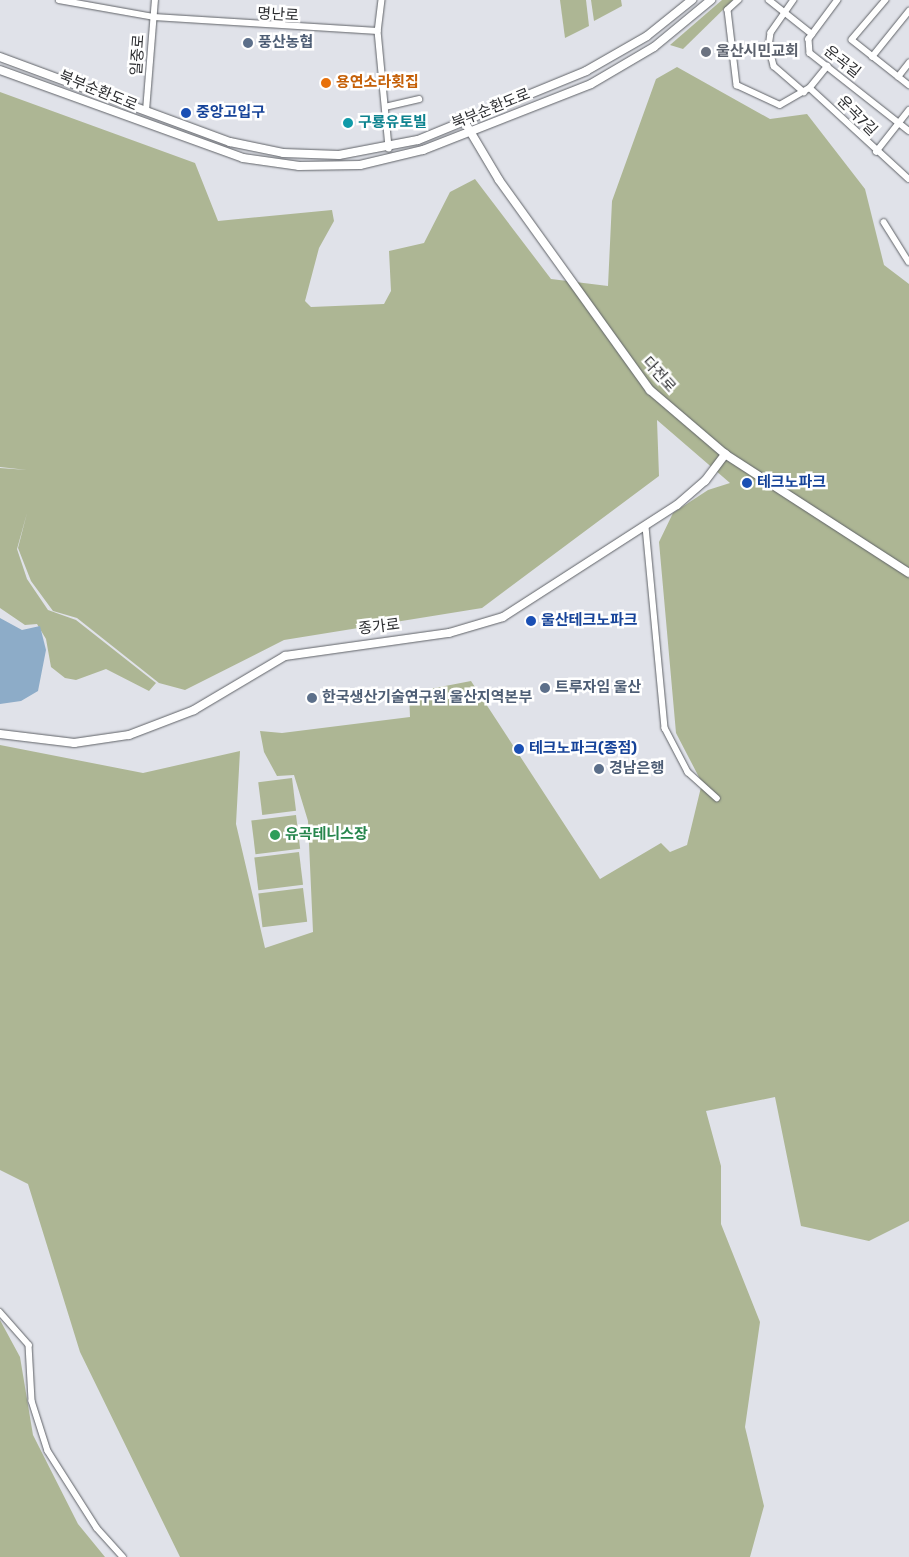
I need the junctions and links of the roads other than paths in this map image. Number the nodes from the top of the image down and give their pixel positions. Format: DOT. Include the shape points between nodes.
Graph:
graph roads {
  1 [pos="59,0"];
  2 [pos="155,0"];
  3 [pos="382,0"];
  4 [pos="692,0"];
  5 [pos="711,0"];
  6 [pos="739,0"];
  7 [pos="769,0"];
  8 [pos="794,0"];
  9 [pos="838,0"];
  10 [pos="886,0"];
  11 [pos="785,12"];
  12 [pos="909,12"];
  13 [pos="154,18"];
  14 [pos="378,31"];
  15 [pos="812,34"];
  16 [pos="0,57"];
  17 [pos="872,58"];
  18 [pos="909,63"];
  19 [pos="828,66"];
  20 [pos="0,70"];
  21 [pos="898,77"];
  22 [pos="909,85"];
  23 [pos="810,88"];
  24 [pos="804,92"];
  25 [pos="419,99"];
  26 [pos="385,107"];
  27 [pos="909,110"];
  28 [pos="146,111"];
  29 [pos="464,121"];
  30 [pos="899,123"];
  31 [pos="909,131"];
  32 [pos="470,132"];
  33 [pos="389,148"];
  34 [pos="876,152"];
  35 [pos="909,179"];
  36 [pos="884,222"];
  37 [pos="909,262"];
  38 [pos="725,454"];
  39 [pos="646,527"];
  40 [pos="909,573"];
  41 [pos="0,734"];
  42 [pos="718,798"];
  43 [pos="0,1312"];
  44 [pos="123,1557"];
  1 -- 13 [label="street, 명난로"];
  2 -- 13 [label="street, 일중로"];
  3 -- 14 [label="street"];
  4 -- 29 [label="main road, 북부순환도로" via="647,36 598,65"];
  5 -- 32 [label="main road, 북부순환도로" via="654,48 611,74"];
  6 -- 24 [label="street" via="728,10 737,85 780,105"];
  7 -- 11 [label="street"];
  8 -- 11 [label="street"];
  9 -- 15 [label="street, 운곡길"];
  10 -- 17 [label="street" via="852,40"];
  11 -- 15 [label="street"];
  11 -- 24 [label="street" via="771,33 769,47 774,66"];
  12 -- 17 [label="street"];
  13 -- 14 [label="street, 명난로"];
  13 -- 28 [label="street, 일중로"];
  14 -- 26 [label="street"];
  15 -- 19 [label="street, 운곡길" via="807,46"];
  16 -- 28 [label="main road, 북부순환도로"];
  17 -- 21 [label="street"];
  18 -- 21 [label="street"];
  19 -- 23 [label="street"];
  19 -- 30 [label="street, 운곡길"];
  20 -- 32 [label="main road, 북부순환도로" via="202,144 288,165 376,162"];
  21 -- 22 [label="street"];
  23 -- 24 [label="street"];
  23 -- 34 [label="street, 운곡7길"];
  25 -- 26 [label="street"];
  26 -- 33 [label="street"];
  27 -- 30 [label="street"];
  28 -- 33 [label="main road, 북부순환도로" via="230,142 283,153 339,155"];
  29 -- 32 [label="main road, 다전로"];
  29 -- 33 [label="main road, 북부순환도로"];
  30 -- 31 [label="street, 운곡길"];
  30 -- 34 [label="street"];
  32 -- 38 [label="main road, 다전로" via="499,180 650,390"];
  34 -- 35 [label="street, 운곡7길"];
  36 -- 37 [label="street"];
  38 -- 39 [label="main road, 종가로" via="705,481"];
  38 -- 40 [label="main road, 다전로"];
  39 -- 41 [label="main road, 종가로" via="522,608 464,630 285,656 194,710 116,738 74,743"];
  39 -- 42 [label="street" via="665,728 688,772"];
  43 -- 44 [label="street" via="29,1345 32,1401 48,1451 97,1528"];
}
